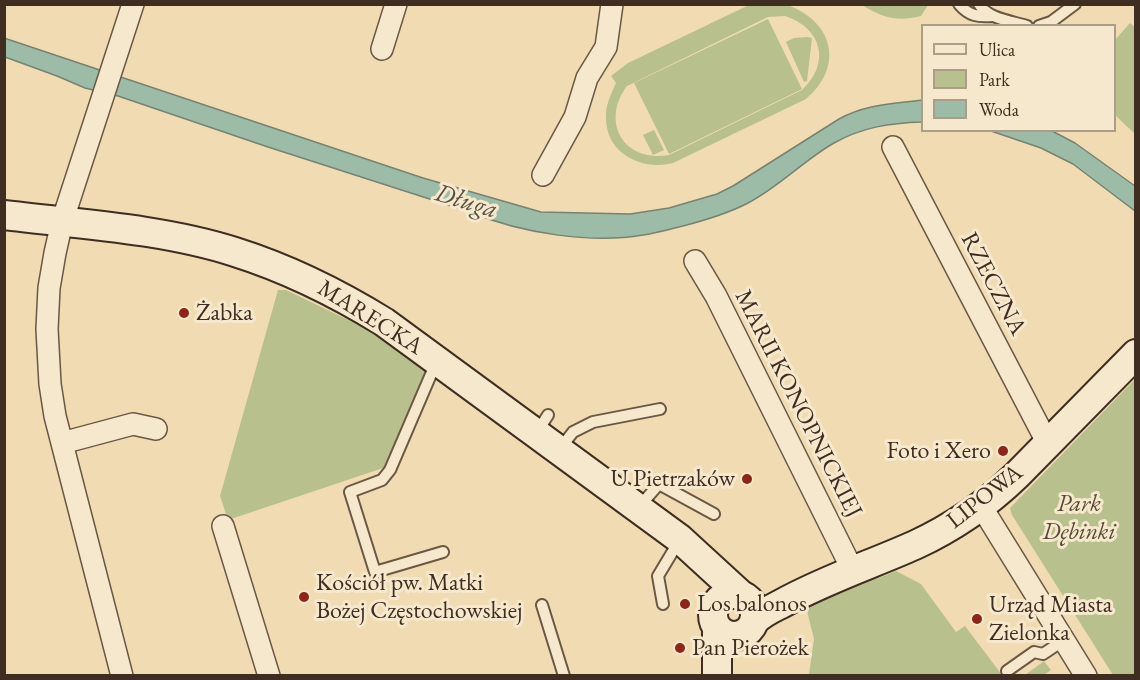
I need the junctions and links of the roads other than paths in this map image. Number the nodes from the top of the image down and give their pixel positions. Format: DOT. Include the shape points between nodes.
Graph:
graph roads {
  1 [pos="134,4"];
  2 [pos="396,4"];
  3 [pos="612,4"];
  4 [pos="959,4"];
  5 [pos="979,4"];
  6 [pos="1075,4"];
  7 [pos="992,16"];
  8 [pos="1020,24"];
  9 [pos="1045,24"];
  10 [pos="382,49"];
  11 [pos="892,147"];
  12 [pos="543,175"];
  13 [pos="4,215"];
  14 [pos="62,222"];
  15 [pos="695,261"];
  16 [pos="1136,354"];
  17 [pos="432,372"];
  18 [pos="660,409"];
  19 [pos="156,429"];
  20 [pos="62,443"];
  21 [pos="1048,444"];
  22 [pos="559,450"];
  23 [pos="981,506"];
  24 [pos="638,508"];
  25 [pos="714,514"];
  26 [pos="223,526"];
  27 [pos="681,541"];
  28 [pos="443,552"];
  29 [pos="853,570"];
  30 [pos="663,604"];
  31 [pos="542,605"];
  32 [pos="735,614"];
  33 [pos="1064,640"];
  34 [pos="1007,671"];
  35 [pos="713,674"];
  36 [pos="122,675"];
  37 [pos="269,675"];
  38 [pos="564,675"];
  39 [pos="1086,675"];
  1 -- 14 [label="street"];
  2 -- 10 [label="street"];
  3 -- 12 [label="street" via="606,47 587,78 575,117"];
  4 -- 7 [label="lane" via="972,15"];
  5 -- 7 [label="lane"];
  6 -- 9 [label="lane"];
  7 -- 8 [label="lane"];
  11 -- 21 [label="street, RZECZNA"];
  13 -- 14 [label="street, MARECKA"];
  14 -- 20 [label="street" via="49,288 47,329 50,384"];
  14 -- 22 [label="street, MARECKA" via="171,236 288,270 342,296 542,424"];
  15 -- 29 [label="street, MARII KONOPNICKIEJ"];
  16 -- 21 [label="street, LIPOWA"];
  17 -- 28 [label="lane" via="390,470 382,480 350,492 375,572"];
  18 -- 22 [label="lane" via="593,422 573,432"];
  19 -- 20 [label="street" via="133,424"];
  20 -- 36 [label="street"];
  21 -- 23 [label="street, LIPOWA"];
  22 -- 24 [label="street, MARECKA"];
  23 -- 29 [label="street, LIPOWA" via="936,535"];
  23 -- 33 [label="street"];
  24 -- 25 [label="lane" via="658,484"];
  24 -- 27 [label="street, MARECKA"];
  26 -- 37 [label="street"];
  27 -- 30 [label="lane" via="658,576"];
  27 -- 32 [label="street, MARECKA"];
  29 -- 32 [label="street, LIPOWA"];
  31 -- 38 [label="lane"];
  32 -- 35 [label="street"];
  33 -- 34 [label="lane" via="1043,654 1034,652"];
  33 -- 39 [label="street"];
}
